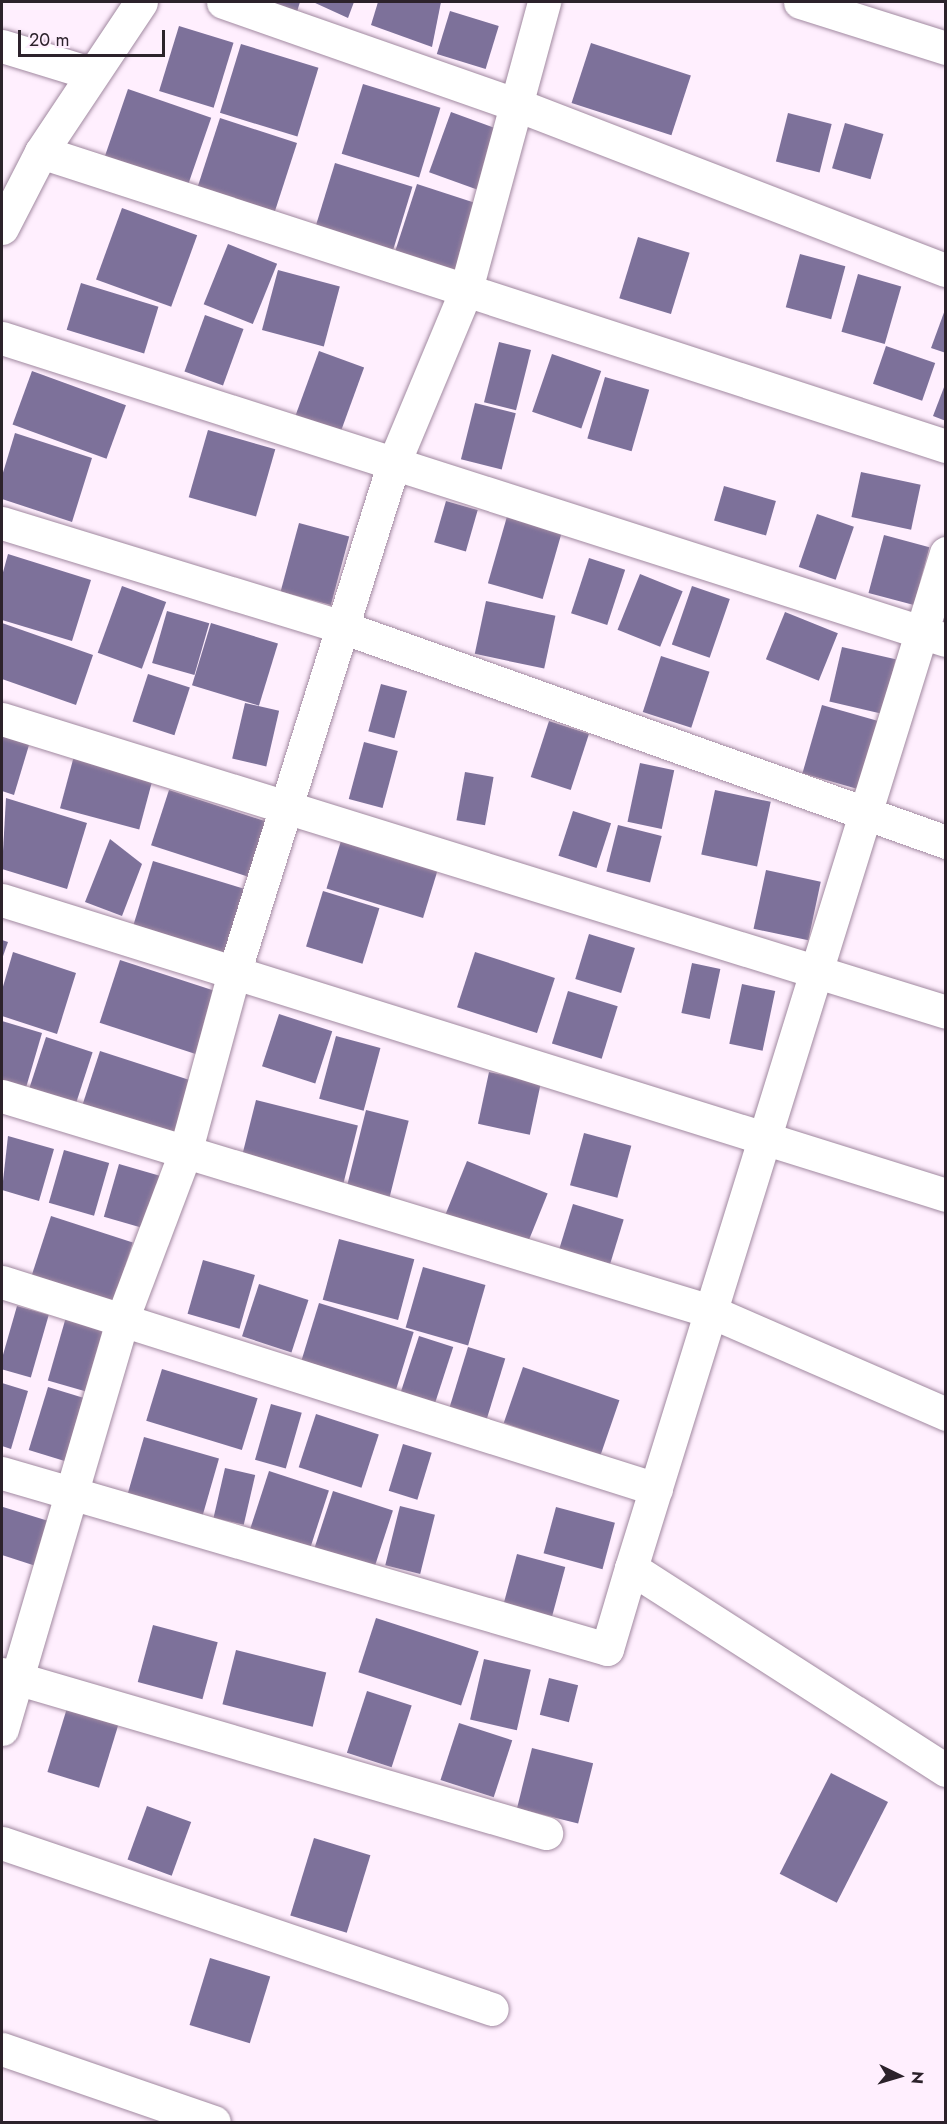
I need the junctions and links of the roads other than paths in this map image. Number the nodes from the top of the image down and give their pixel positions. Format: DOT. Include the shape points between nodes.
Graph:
graph roads {
  1 [pos="141,2"];
  2 [pos="223,2"];
  3 [pos="544,2"];
  4 [pos="800,2"];
  5 [pos="2,46"];
  6 [pos="945,48"];
  7 [pos="90,73"];
  8 [pos="520,106"];
  9 [pos="41,152"];
  10 [pos="2,228"];
  11 [pos="945,270"];
  12 [pos="465,293"];
  13 [pos="2,338"];
  14 [pos="945,446"];
  15 [pos="393,465"];
  16 [pos="2,523"];
  17 [pos="945,553"];
  18 [pos="342,627"];
  19 [pos="934,636"];
  20 [pos="2,718"];
  21 [pos="289,805"];
  22 [pos="867,815"];
  23 [pos="945,842"];
  24 [pos="2,900"];
  25 [pos="819,970"];
  26 [pos="234,973"];
  27 [pos="945,1012"];
  28 [pos="2,1096"];
  29 [pos="768,1141"];
  30 [pos="185,1153"];
  31 [pos="945,1195"];
  32 [pos="2,1282"];
  33 [pos="707,1310"];
  34 [pos="123,1317"];
  35 [pos="945,1414"];
  36 [pos="2,1473"];
  37 [pos="656,1489"];
  38 [pos="69,1495"];
  39 [pos="631,1568"];
  40 [pos="10,1677"];
  41 [pos="2,1729"];
  42 [pos="945,1770"];
  43 [pos="546,1833"];
  44 [pos="2,1843"];
  45 [pos="492,2009"];
  46 [pos="2,2049"];
  47 [pos="140,2110"];
  48 [pos="214,2122"];
  1 -- 7 [label="street"];
  2 -- 8 [label="street"];
  3 -- 8 [label="street"];
  4 -- 6 [label="street"];
  5 -- 7 [label="street"];
  7 -- 9 [label="street"];
  8 -- 11 [label="street"];
  8 -- 12 [label="street"];
  9 -- 10 [label="street"];
  9 -- 12 [label="street"];
  12 -- 14 [label="street"];
  12 -- 15 [label="street"];
  13 -- 15 [label="street"];
  15 -- 18 [label="street"];
  15 -- 19 [label="street"];
  16 -- 18 [label="street"];
  17 -- 19 [label="street"];
  18 -- 21 [label="street"];
  18 -- 22 [label="street"];
  19 -- 22 [label="street"];
  20 -- 21 [label="street"];
  21 -- 25 [label="street"];
  21 -- 26 [label="street"];
  22 -- 23 [label="street"];
  22 -- 25 [label="street"];
  24 -- 26 [label="street"];
  25 -- 27 [label="street"];
  25 -- 29 [label="street"];
  26 -- 29 [label="street"];
  26 -- 30 [label="street"];
  28 -- 30 [label="street"];
  29 -- 31 [label="street"];
  29 -- 33 [label="street"];
  30 -- 33 [label="street"];
  30 -- 34 [label="street"];
  32 -- 34 [label="street"];
  33 -- 35 [label="street"];
  33 -- 37 [label="street"];
  34 -- 37 [label="street"];
  34 -- 38 [label="street"];
  36 -- 38 [label="street"];
  37 -- 39 [label="street"];
  38 -- 39 [label="street" via="607,1649"];
  38 -- 40 [label="street"];
  39 -- 42 [label="street"];
  40 -- 41 [label="street"];
  40 -- 43 [label="street"];
  44 -- 45 [label="street"];
  46 -- 47 [label="street"];
  47 -- 48 [label="street"];
}
